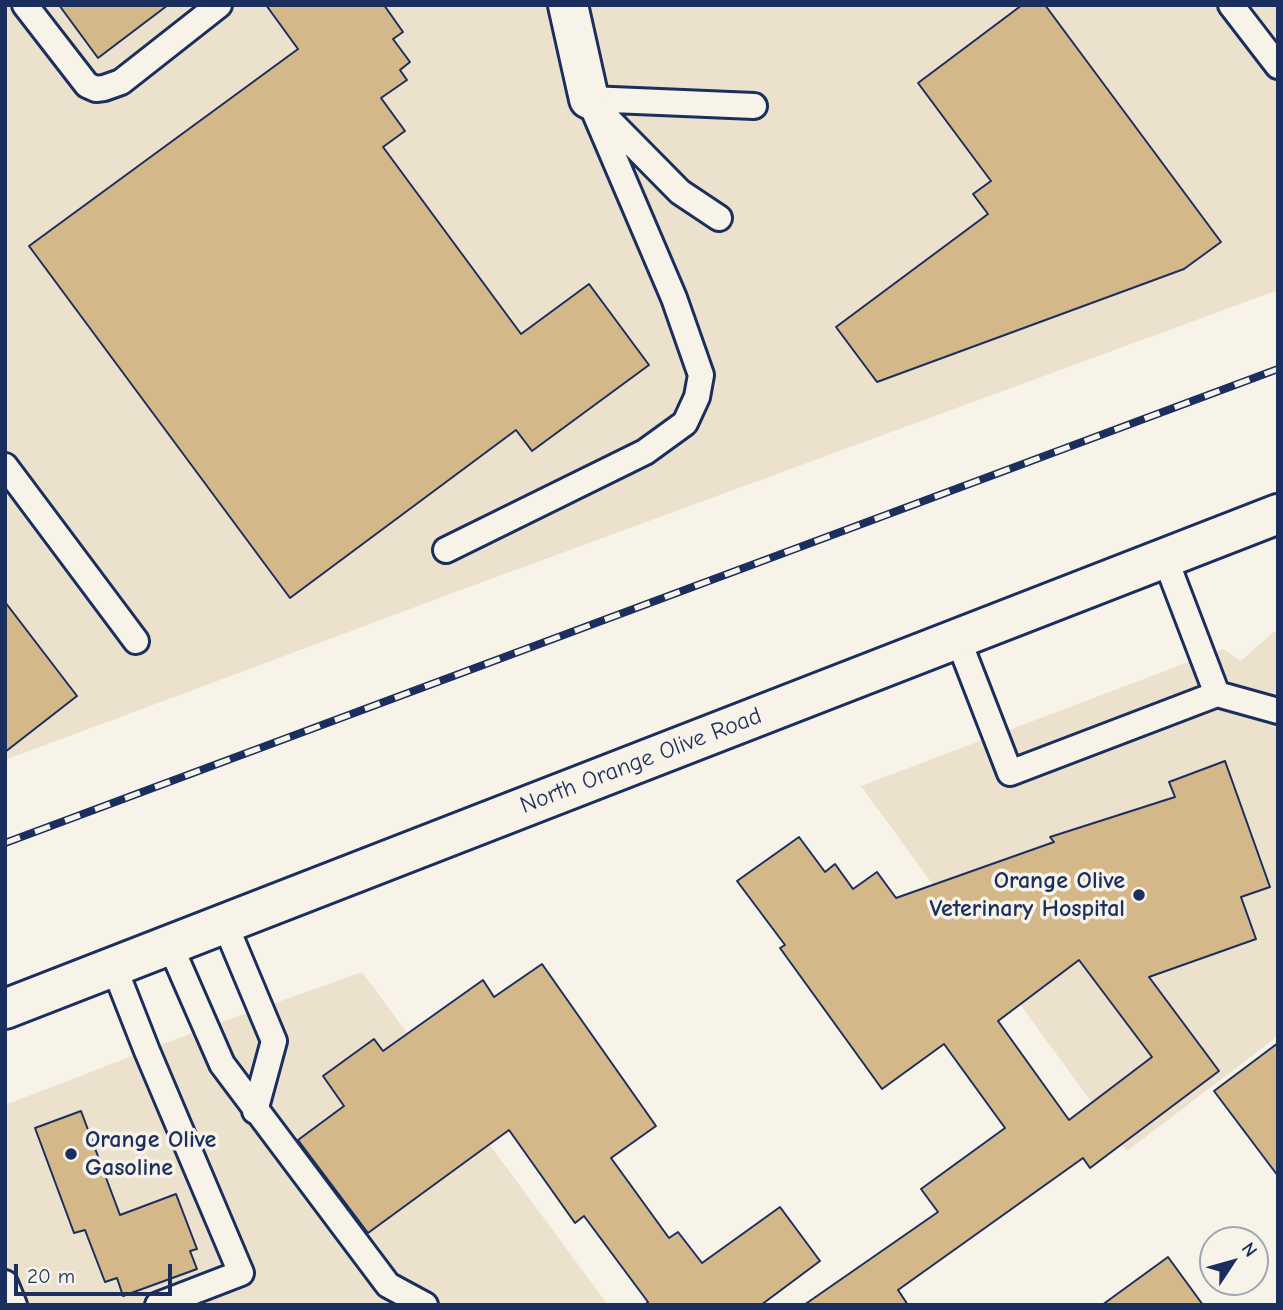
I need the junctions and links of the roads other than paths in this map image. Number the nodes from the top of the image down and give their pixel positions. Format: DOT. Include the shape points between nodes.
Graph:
graph roads {
  1 [pos="25,5"];
  2 [pos="219,5"];
  3 [pos="568,5"];
  4 [pos="1231,5"];
  5 [pos="1278,66"];
  6 [pos="589,99"];
  7 [pos="754,106"];
  8 [pos="719,218"];
  9 [pos="5,466"];
  10 [pos="1278,514"];
  11 [pos="446,550"];
  12 [pos="1166,558"];
  13 [pos="958,639"];
  14 [pos="136,641"];
  15 [pos="1217,694"];
  16 [pos="1278,712"];
  17 [pos="225,923"];
  18 [pos="170,945"];
  19 [pos="114,967"];
  20 [pos="5,1009"];
  21 [pos="255,1111"];
  22 [pos="5,1283"];
  23 [pos="14,1305"];
  24 [pos="158,1305"];
  25 [pos="425,1305"];
  1 -- 2 [label="lane" via="87,85 96,89 121,82"];
  3 -- 6 [label="street"];
  4 -- 5 [label="lane"];
  6 -- 7 [label="lane"];
  6 -- 8 [label="lane" via="680,192"];
  6 -- 11 [label="lane" via="701,374 697,397 685,424 645,452"];
  9 -- 14 [label="lane"];
  10 -- 12 [label="street, North Orange Olive Road"];
  12 -- 13 [label="street, North Orange Olive Road"];
  12 -- 15 [label="lane"];
  13 -- 15 [label="lane" via="1010,773"];
  13 -- 17 [label="street, North Orange Olive Road"];
  15 -- 16 [label="lane"];
  17 -- 18 [label="street, North Orange Olive Road"];
  17 -- 21 [label="lane" via="274,1041"];
  18 -- 19 [label="street, North Orange Olive Road"];
  18 -- 21 [label="lane" via="222,1064"];
  19 -- 20 [label="street, North Orange Olive Road"];
  19 -- 24 [label="lane" via="241,1273"];
  21 -- 25 [label="lane" via="388,1285"];
  22 -- 23 [label="lane"];
}
